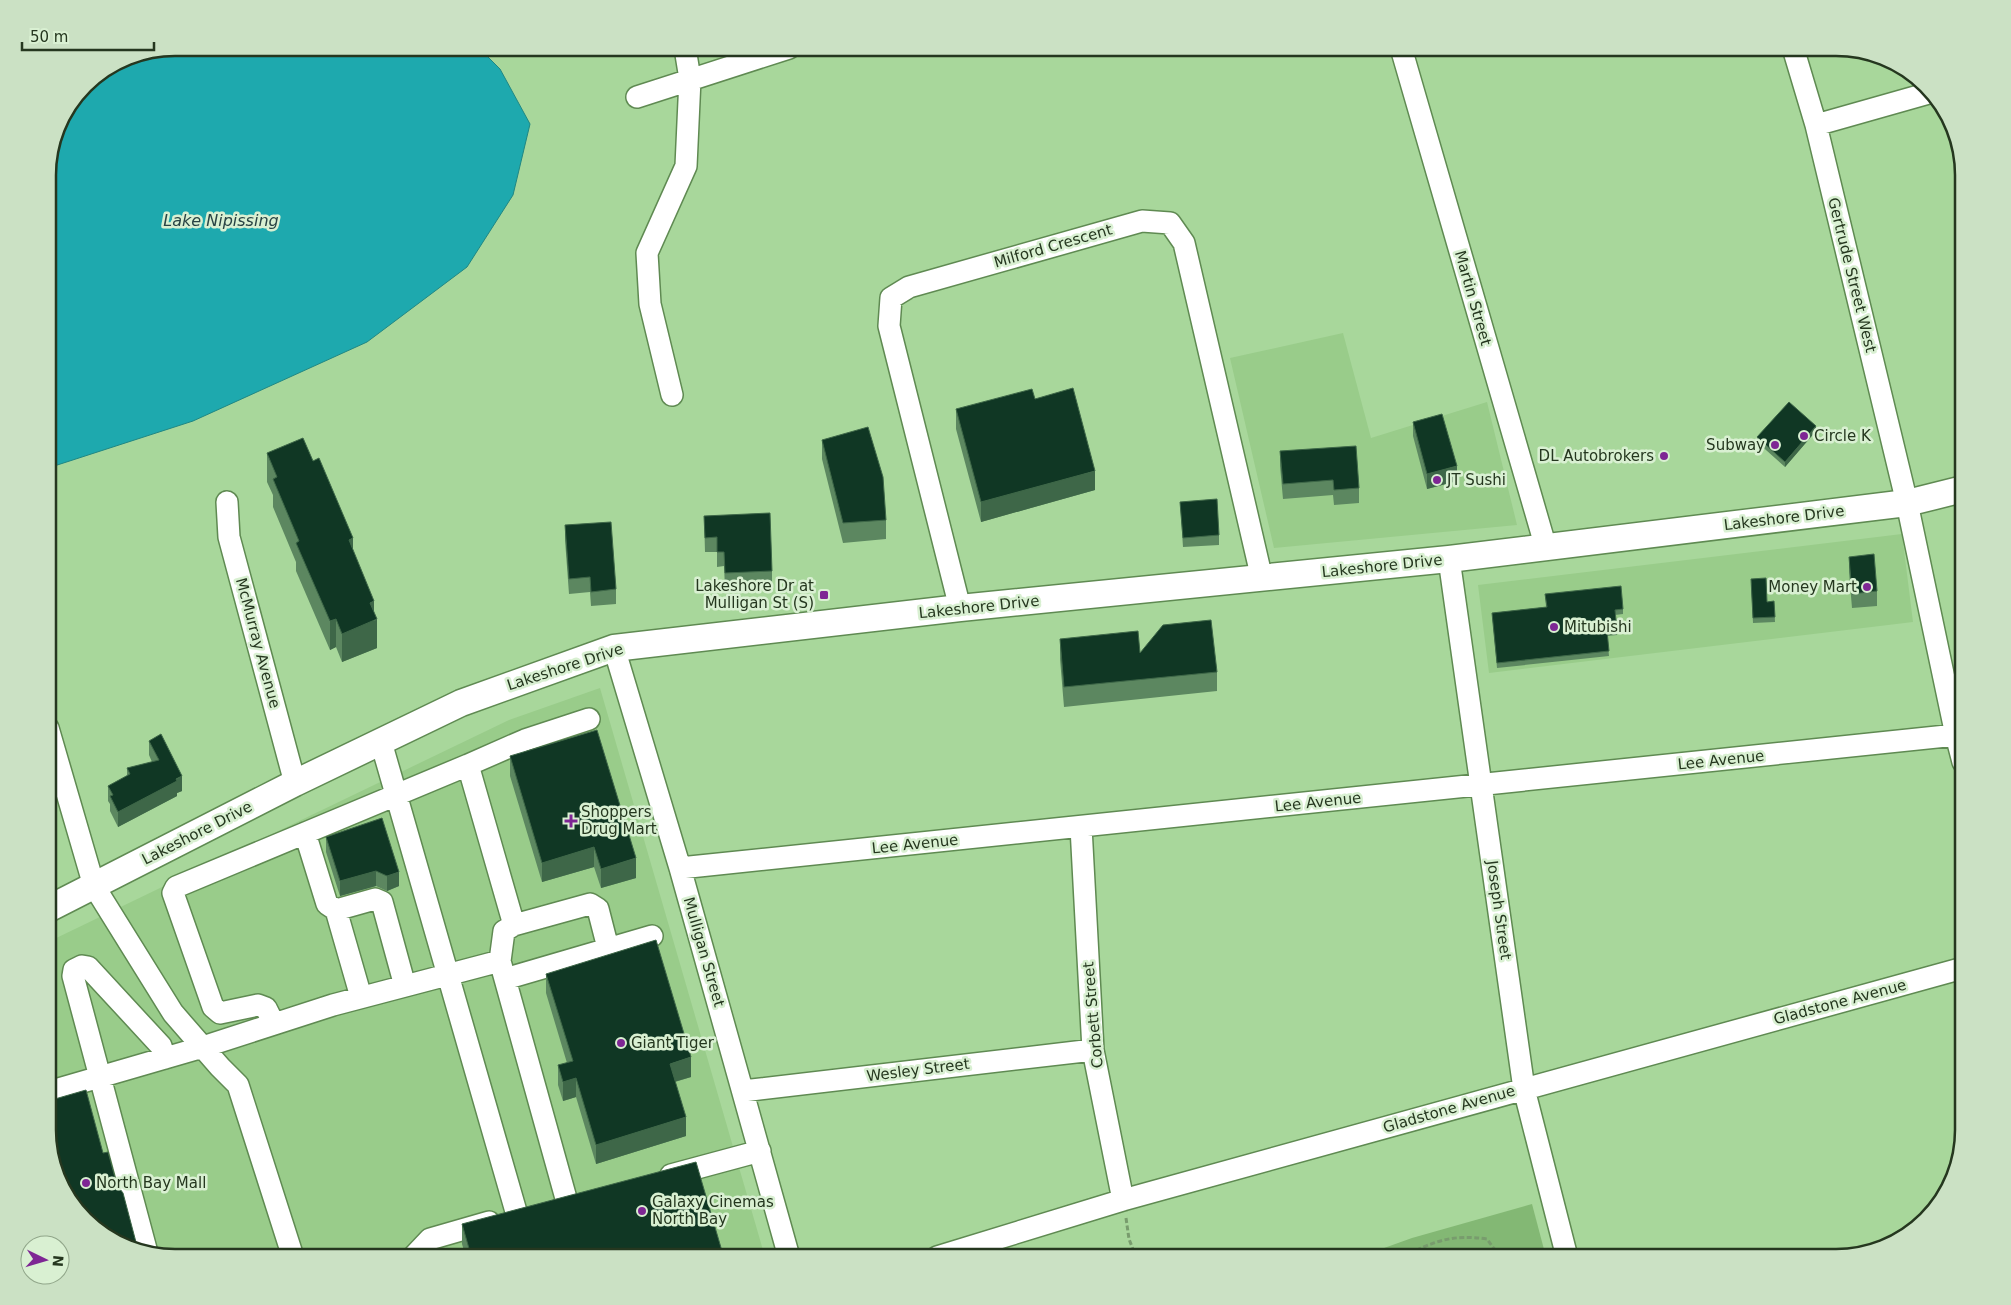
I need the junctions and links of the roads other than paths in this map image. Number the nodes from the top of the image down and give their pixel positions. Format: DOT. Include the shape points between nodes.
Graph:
graph roads {
  1 [pos="1403,56"];
  2 [pos="1795,56"];
  3 [pos="686,57"];
  4 [pos="761,57"];
  5 [pos="690,79"];
  6 [pos="1923,95"];
  7 [pos="637,97"];
  8 [pos="1816,125"];
  9 [pos="672,395"];
  10 [pos="1955,491"];
  11 [pos="227,502"];
  12 [pos="1907,503"];
  13 [pos="1546,548"];
  14 [pos="1449,558"];
  15 [pos="1262,579"];
  16 [pos="960,608"];
  17 [pos="614,648"];
  18 [pos="589,719"];
  19 [pos="1955,730"];
  20 [pos="1955,735"];
  21 [pos="380,742"];
  22 [pos="57,759"];
  23 [pos="468,765"];
  24 [pos="295,783"];
  25 [pos="1482,785"];
  26 [pos="396,796"];
  27 [pos="1081,827"];
  28 [pos="305,833"];
  29 [pos="680,868"];
  30 [pos="94,886"];
  31 [pos="57,904"];
  32 [pos="336,910"];
  33 [pos="514,925"];
  34 [pos="652,936"];
  35 [pos="608,948"];
  36 [pos="502,970"];
  37 [pos="1955,970"];
  38 [pos="448,975"];
  39 [pos="405,986"];
  40 [pos="362,997"];
  41 [pos="274,1024"];
  42 [pos="203,1047"];
  43 [pos="1093,1050"];
  44 [pos="165,1058"];
  45 [pos="102,1077"];
  46 [pos="57,1086"];
  47 [pos="1524,1089"];
  48 [pos="743,1090"];
  49 [pos="760,1152"];
  50 [pos="654,1179"];
  51 [pos="1123,1200"];
  52 [pos="551,1206"];
  53 [pos="145,1245"];
  54 [pos="290,1249"];
  55 [pos="421,1249"];
  56 [pos="787,1249"];
  57 [pos="966,1249"];
  58 [pos="1565,1249"];
  1 -- 13 [label="street, Martin Street"];
  2 -- 8 [label="street, Gertrude Street West"];
  3 -- 5 [label="street"];
  4 -- 5 [label="street"];
  5 -- 7 [label="street"];
  5 -- 9 [label="street" via="686,166 647,253 650,304"];
  6 -- 8 [label="street"];
  8 -- 12 [label="street, Gertrude Street West"];
  10 -- 12 [label="main road, Lakeshore Drive"];
  11 -- 24 [label="street, McMurray Avenue" via="229,537"];
  12 -- 13 [label="main road, Lakeshore Drive"];
  12 -- 19 [label="street, Gertrude Street West"];
  13 -- 14 [label="main road, Lakeshore Drive"];
  14 -- 15 [label="main road, Lakeshore Drive"];
  14 -- 25 [label="street, Joseph Street"];
  15 -- 16 [label="main road, Lakeshore Drive"];
  15 -- 16 [label="street, Milford Crescent" via="1184,243 1170,223 1142,221 910,287 891,298 889,326"];
  16 -- 17 [label="main road, Lakeshore Drive"];
  17 -- 21 [label="main road, Lakeshore Drive" via="461,703"];
  17 -- 29 [label="street, Mulligan Street"];
  18 -- 23 [label="street" via="526,740"];
  20 -- 25 [label="street, Lee Avenue"];
  21 -- 24 [label="main road, Lakeshore Drive"];
  21 -- 26 [label="street"];
  22 -- 30 [label="street"];
  23 -- 26 [label="street"];
  23 -- 33 [label="street"];
  24 -- 30 [label="main road, Lakeshore Drive"];
  25 -- 27 [label="street, Lee Avenue"];
  25 -- 47 [label="street, Joseph Street"];
  26 -- 28 [label="street"];
  26 -- 38 [label="street"];
  27 -- 29 [label="street, Lee Avenue"];
  27 -- 43 [label="street, Corbett Street"];
  28 -- 32 [label="street" via="327,904"];
  28 -- 41 [label="street" via="176,887 173,893 213,1007 220,1013 258,1005 266,1008"];
  29 -- 48 [label="street, Mulligan Street"];
  30 -- 31 [label="main road, Lakeshore Drive"];
  30 -- 42 [label="street" via="174,1013"];
  32 -- 39 [label="street" via="375,899 382,902"];
  32 -- 40 [label="street"];
  33 -- 35 [label="street" via="590,904 598,908"];
  33 -- 36 [label="street" via="504,931"];
  34 -- 35 [label="street"];
  35 -- 36 [label="street"];
  36 -- 38 [label="street"];
  36 -- 52 [label="street"];
  37 -- 47 [label="street, Gladstone Avenue"];
  38 -- 39 [label="street"];
  38 -- 52 [label="street"];
  39 -- 40 [label="street"];
  40 -- 41 [label="street"];
  41 -- 42 [label="street"];
  42 -- 44 [label="street"];
  42 -- 54 [label="street" via="238,1085"];
  43 -- 48 [label="street, Wesley Street"];
  43 -- 51 [label="street, Corbett Street"];
  44 -- 45 [label="street"];
  44 -- 45 [label="street" via="161,1046 88,967 82,966 74,970 73,976"];
  45 -- 46 [label="street"];
  45 -- 53 [label="street"];
  47 -- 51 [label="street, Gladstone Avenue"];
  47 -- 58 [label="street, Joseph Street"];
  48 -- 49 [label="street, Mulligan Street"];
  49 -- 50 [label="street"];
  49 -- 56 [label="street, Mulligan Street"];
  51 -- 57 [label="street, Gladstone Avenue"];
  52 -- 55 [label="street" via="430,1239"];
}
